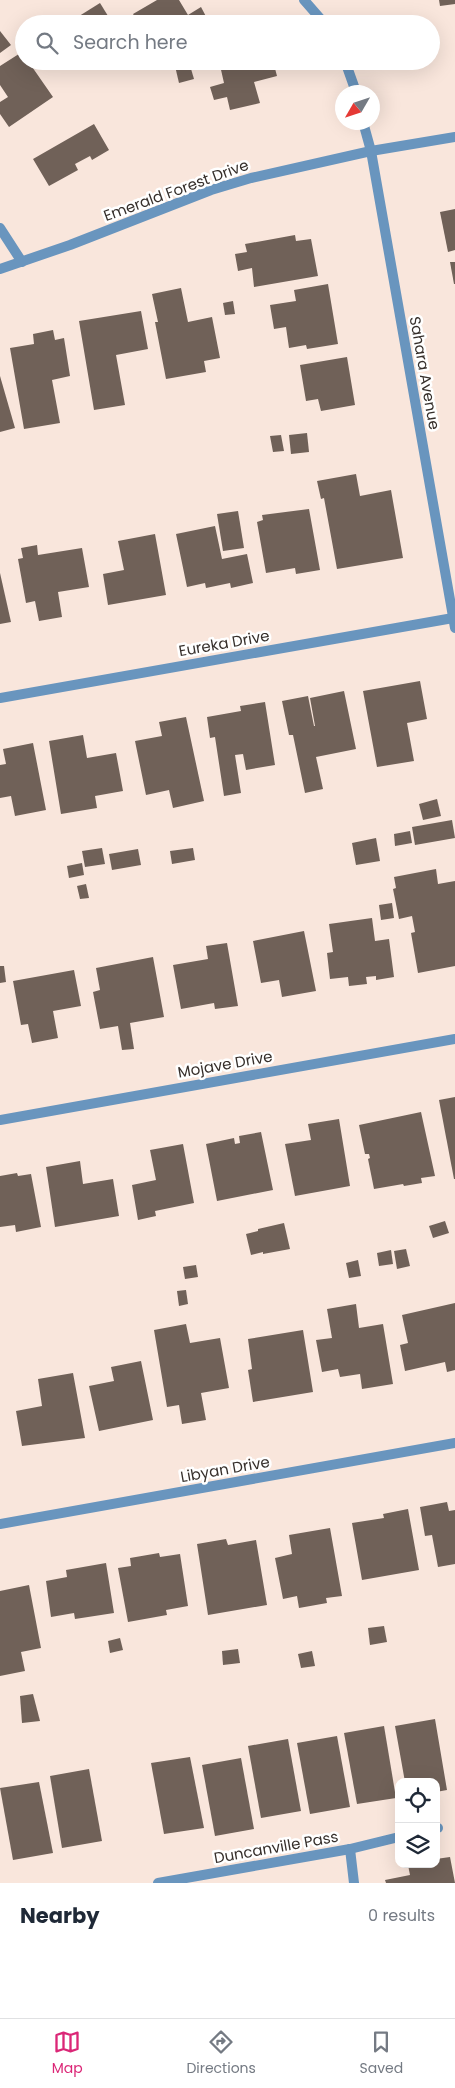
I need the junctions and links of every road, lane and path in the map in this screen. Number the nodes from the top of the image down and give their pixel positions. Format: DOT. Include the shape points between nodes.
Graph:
graph roads {
  1 [pos="304,0"];
  2 [pos="317,15"];
  3 [pos="348,70"];
  4 [pos="354,85"];
  5 [pos="366,130"];
  6 [pos="455,137"];
  7 [pos="371,151"];
  8 [pos="0,228"];
  9 [pos="22,262"];
  10 [pos="0,269"];
  11 [pos="453,618"];
  12 [pos="455,628"];
  13 [pos="0,698"];
  14 [pos="455,1039"];
  15 [pos="0,1120"];
  16 [pos="455,1443"];
  17 [pos="0,1524"];
  18 [pos="395,1838"];
  19 [pos="350,1849"];
  20 [pos="158,1883"];
  21 [pos="354,1883"];
  1 -- 2 [label="street"];
  3 -- 4 [label="street"];
  5 -- 7 [label="street, Sahara Avenue"];
  6 -- 7 [label="street, Emerald Forest Drive"];
  7 -- 9 [label="street, Emerald Forest Drive" via="211,190"];
  7 -- 11 [label="street, Sahara Avenue"];
  8 -- 9 [label="street"];
  9 -- 10 [label="street, Emerald Forest Drive"];
  11 -- 12 [label="street, Sahara Avenue"];
  11 -- 13 [label="street, Eureka Drive"];
  14 -- 15 [label="street, Mojave Drive"];
  16 -- 17 [label="street, Libyan Drive"];
  18 -- 19 [label="street, Duncanville Pass"];
  19 -- 20 [label="street, Duncanville Pass"];
  19 -- 21 [label="street"];
}
